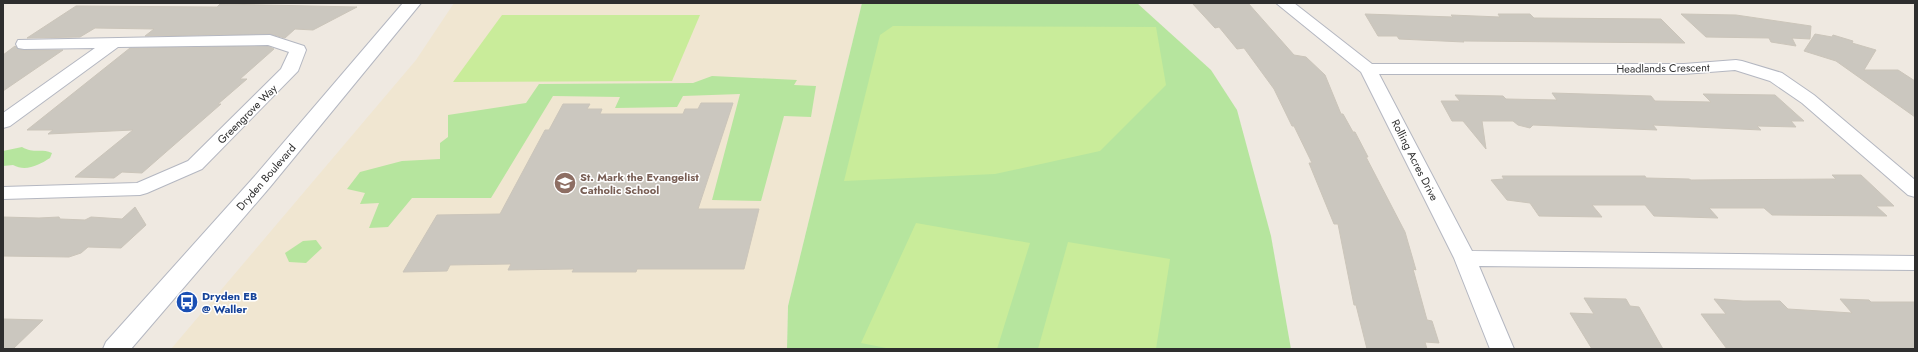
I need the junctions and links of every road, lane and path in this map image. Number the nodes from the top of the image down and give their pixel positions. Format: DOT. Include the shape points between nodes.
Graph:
graph roads {
  1 [pos="412,3"];
  2 [pos="1284,3"];
  3 [pos="113,43"];
  4 [pos="24,44"];
  5 [pos="1368,69"];
  6 [pos="3,122"];
  7 [pos="1915,191"];
  8 [pos="3,193"];
  9 [pos="1465,258"];
  10 [pos="1915,263"];
  11 [pos="116,349"];
  12 [pos="1502,349"];
  1 -- 11 [label="street, Dryden Boulevard" via="262,182"];
  2 -- 5 [label="street, Rolling Acres Drive"];
  3 -- 4 [label="street, Greengrove Way"];
  3 -- 6 [label="street"];
  3 -- 8 [label="street, Greengrove Way" via="270,40 298,50 289,71 195,165 140,188"];
  5 -- 7 [label="street, Headlands Crescent" via="1684,69 1736,65 1776,77 1808,98"];
  5 -- 9 [label="street, Rolling Acres Drive"];
  9 -- 10 [label="street"];
  9 -- 12 [label="street, Rolling Acres Drive"];
}
